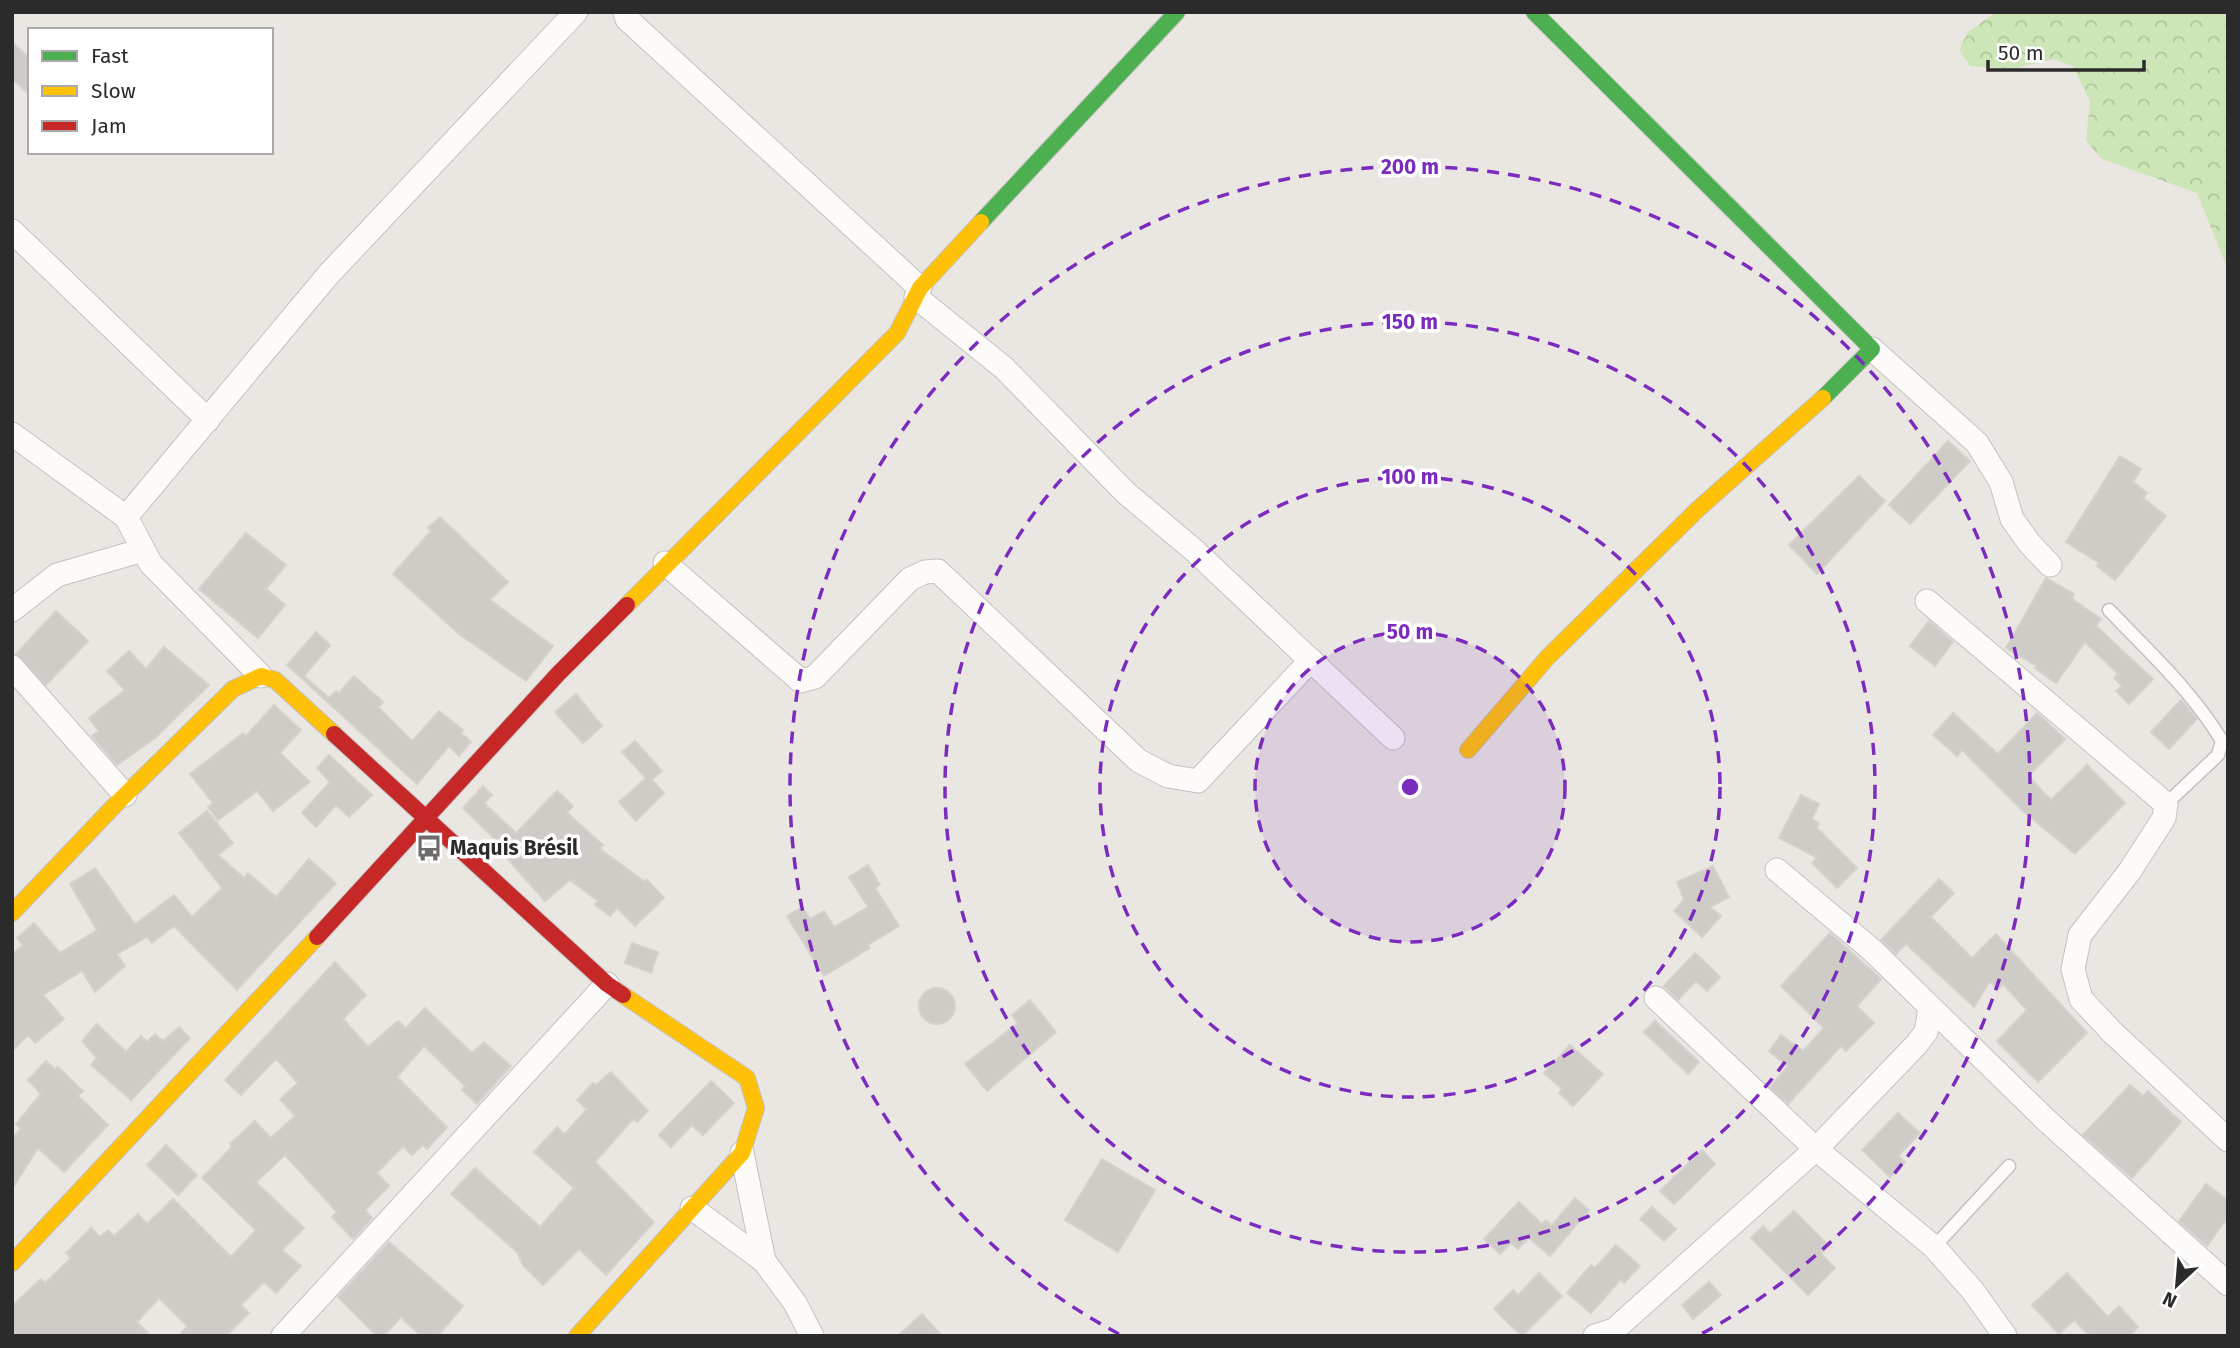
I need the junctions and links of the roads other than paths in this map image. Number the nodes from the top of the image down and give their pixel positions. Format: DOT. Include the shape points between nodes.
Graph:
graph roads {
  1 [pos="576,12"];
  2 [pos="625,12"];
  3 [pos="1177,12"];
  4 [pos="1534,12"];
  5 [pos="12,231"];
  6 [pos="918,293"];
  7 [pos="1872,348"];
  8 [pos="208,420"];
  9 [pos="12,434"];
  10 [pos="126,517"];
  11 [pos="143,550"];
  12 [pos="665,564"];
  13 [pos="2050,565"];
  14 [pos="1927,601"];
  15 [pos="12,610"];
  16 [pos="2109,610"];
  17 [pos="1311,660"];
  18 [pos="12,667"];
  19 [pos="261,676"];
  20 [pos="1393,738"];
  21 [pos="1468,750"];
  22 [pos="125,795"];
  23 [pos="2166,804"];
  24 [pos="426,821"];
  25 [pos="1777,870"];
  26 [pos="12,914"];
  27 [pos="607,985"];
  28 [pos="1656,998"];
  29 [pos="1930,1008"];
  30 [pos="2228,1140"];
  31 [pos="1816,1149"];
  32 [pos="742,1153"];
  33 [pos="2009,1166"];
  34 [pos="692,1208"];
  35 [pos="1934,1247"];
  36 [pos="764,1261"];
  37 [pos="12,1264"];
  38 [pos="2228,1284"];
  39 [pos="283,1336"];
  40 [pos="577,1336"];
  41 [pos="812,1336"];
  42 [pos="1595,1336"];
  43 [pos="2005,1336"];
  1 -- 8 [label="street" via="328,275"];
  2 -- 6 [label="street" via="627,19"];
  3 -- 6 [label="street"];
  4 -- 7 [label="street"];
  5 -- 8 [label="street"];
  6 -- 12 [label="street" via="897,333"];
  6 -- 17 [label="street" via="1004,368 1126,493"];
  7 -- 13 [label="street" via="1977,443 2001,482 2012,519"];
  7 -- 21 [label="street" via="1810,412 1697,510 1547,658"];
  8 -- 10 [label="street"];
  9 -- 10 [label="street"];
  10 -- 11 [label="street"];
  11 -- 15 [label="street" via="57,575"];
  11 -- 19 [label="street" via="151,564"];
  12 -- 17 [label="street" via="801,681 815,677 910,579 938,571 1139,761 1168,776 1198,781"];
  12 -- 24 [label="street"];
  14 -- 23 [label="street"];
  16 -- 23 [label="lane" via="2172,676 2222,741 2218,755"];
  17 -- 20 [label="street"];
  18 -- 22 [label="street"];
  19 -- 22 [label="street" via="233,689"];
  19 -- 24 [label="street" via="275,680"];
  22 -- 26 [label="street"];
  23 -- 30 [label="street" via="2164,818 2129,872 2080,935 2073,969 2081,999"];
  24 -- 27 [label="street"];
  24 -- 37 [label="street"];
  25 -- 29 [label="street" via="1872,950"];
  27 -- 32 [label="street" via="747,1078 755,1118"];
  27 -- 39 [label="street"];
  28 -- 31 [label="street"];
  29 -- 31 [label="street" via="1926,1032 1916,1045"];
  29 -- 38 [label="street"];
  31 -- 35 [label="street"];
  31 -- 42 [label="street" via="1614,1330"];
  32 -- 34 [label="street"];
  32 -- 36 [label="street"];
  33 -- 35 [label="lane"];
  34 -- 36 [label="street"];
  34 -- 40 [label="street"];
  35 -- 43 [label="street"];
  36 -- 41 [label="street"];
}
